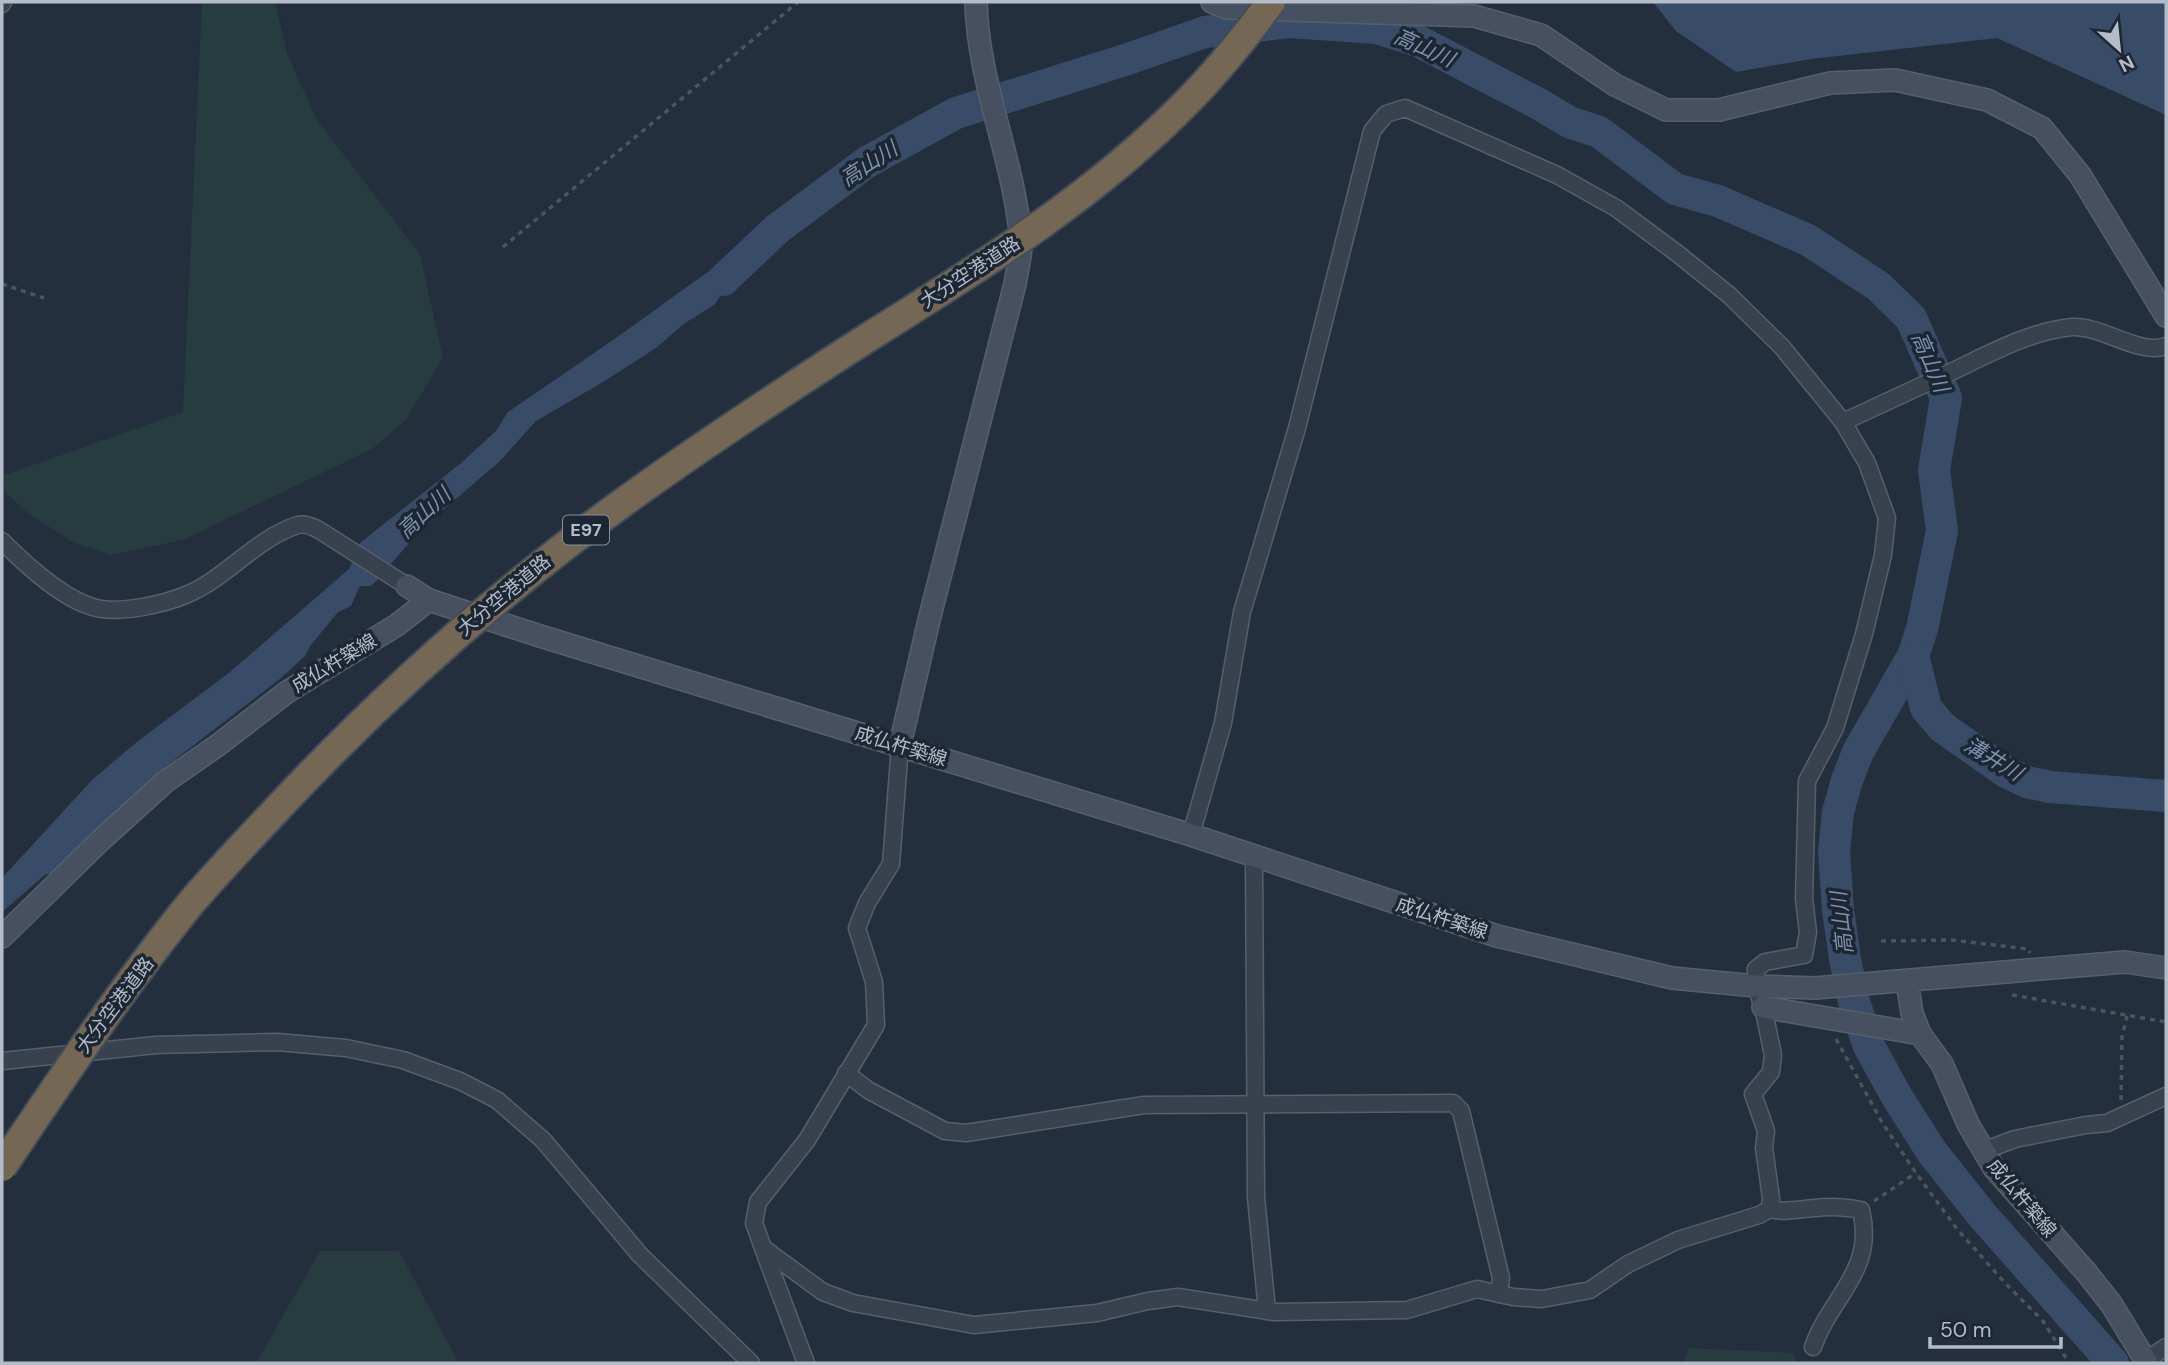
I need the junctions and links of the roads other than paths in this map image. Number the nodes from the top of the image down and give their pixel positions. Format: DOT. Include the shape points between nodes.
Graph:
graph roads {
  1 [pos="976,2"];
  2 [pos="1212,2"];
  3 [pos="1271,2"];
  4 [pos="2166,316"];
  5 [pos="2166,346"];
  6 [pos="1843,422"];
  7 [pos="2,541"];
  8 [pos="407,586"];
  9 [pos="429,600"];
  10 [pos="900,745"];
  11 [pos="1191,835"];
  12 [pos="1254,856"];
  13 [pos="2,937"];
  14 [pos="2166,968"];
  15 [pos="1897,982"];
  16 [pos="1756,986"];
  17 [pos="1763,1007"];
  18 [pos="1920,1034"];
  19 [pos="2,1061"];
  20 [pos="846,1073"];
  21 [pos="2166,1096"];
  22 [pos="1255,1103"];
  23 [pos="1983,1151"];
  24 [pos="2,1167"];
  25 [pos="1770,1209"];
  26 [pos="763,1248"];
  27 [pos="1499,1294"];
  28 [pos="1267,1311"];
  29 [pos="2166,1346"];
  30 [pos="1813,1347"];
  31 [pos="2146,1362"];
  32 [pos="751,1363"];
  33 [pos="806,1363"];
  1 -- 10 [label="main road" via="983,71 1021,243 1015,284"];
  2 -- 4 [label="main road" via="1227,8 1474,16 1541,36 1615,85 1666,110 1718,110 1830,83 1895,80 1987,100 2042,128 2080,174"];
  3 -- 24 [label="highway, 大分空港道路 / E97, bridge" via="1187,102 1059,211 640,490 495,601 408,679 327,756 191,903 72,1062"];
  5 -- 6 [label="street" via="2147,347 2075,327 2043,333 1998,349"];
  6 -- 11 [label="street" via="1782,347 1729,295 1616,208 1557,175 1405,108 1386,114 1372,131 1297,428 1242,612 1223,723"];
  6 -- 16 [label="street" via="1880,495 1886,518 1883,555 1835,728 1807,781 1804,899 1808,932 1804,955 1765,962 1756,969"];
  7 -- 8 [label="street" via="22,562 94,608 119,610 190,594 263,543 299,525 310,525"];
  8 -- 9 [label="main road"];
  9 -- 10 [label="main road, 成仏杵築線"];
  9 -- 13 [label="main road, 成仏杵築線" via="397,625 287,692 164,782"];
  10 -- 11 [label="main road, 成仏杵築線"];
  10 -- 20 [label="street" via="891,864 858,928 874,982 876,1025"];
  11 -- 12 [label="main road, 成仏杵築線"];
  12 -- 16 [label="main road, 成仏杵築線" via="1497,936 1672,978"];
  12 -- 22 [label="street"];
  14 -- 15 [label="main road, 成仏杵築線" via="2125,962"];
  15 -- 16 [label="main road, 成仏杵築線" via="1815,988"];
  15 -- 18 [label="main road, 成仏杵築線"];
  16 -- 17 [label="street"];
  17 -- 18 [label="main road"];
  17 -- 25 [label="street" via="1773,1055 1771,1072 1753,1094 1766,1131"];
  18 -- 23 [label="main road, 成仏杵築線" via="1942,1064"];
  19 -- 32 [label="street" via="156,1045 277,1042 346,1048 403,1060 460,1081 497,1100 543,1140 640,1255"];
  20 -- 22 [label="street" via="867,1090 945,1132 1144,1105"];
  20 -- 26 [label="street" via="807,1140 758,1202 754,1223"];
  21 -- 23 [label="street" via="2107,1123 2015,1139"];
  22 -- 27 [label="street" via="1453,1103 1461,1111 1501,1278"];
  22 -- 28 [label="street" via="1256,1197"];
  23 -- 31 [label="main road, 成仏杵築線" via="2112,1305"];
  25 -- 27 [label="street" via="1678,1240 1628,1264 1590,1290 1542,1299"];
  25 -- 30 [label="street" via="1861,1210 1860,1258 1852,1281 1820,1327"];
  26 -- 28 [label="street" via="823,1292 853,1303 974,1325 1097,1313 1178,1297"];
  26 -- 33 [label="street"];
  27 -- 28 [label="street" via="1477,1289 1407,1310"];
  29 -- 31 [label="street"];
}
